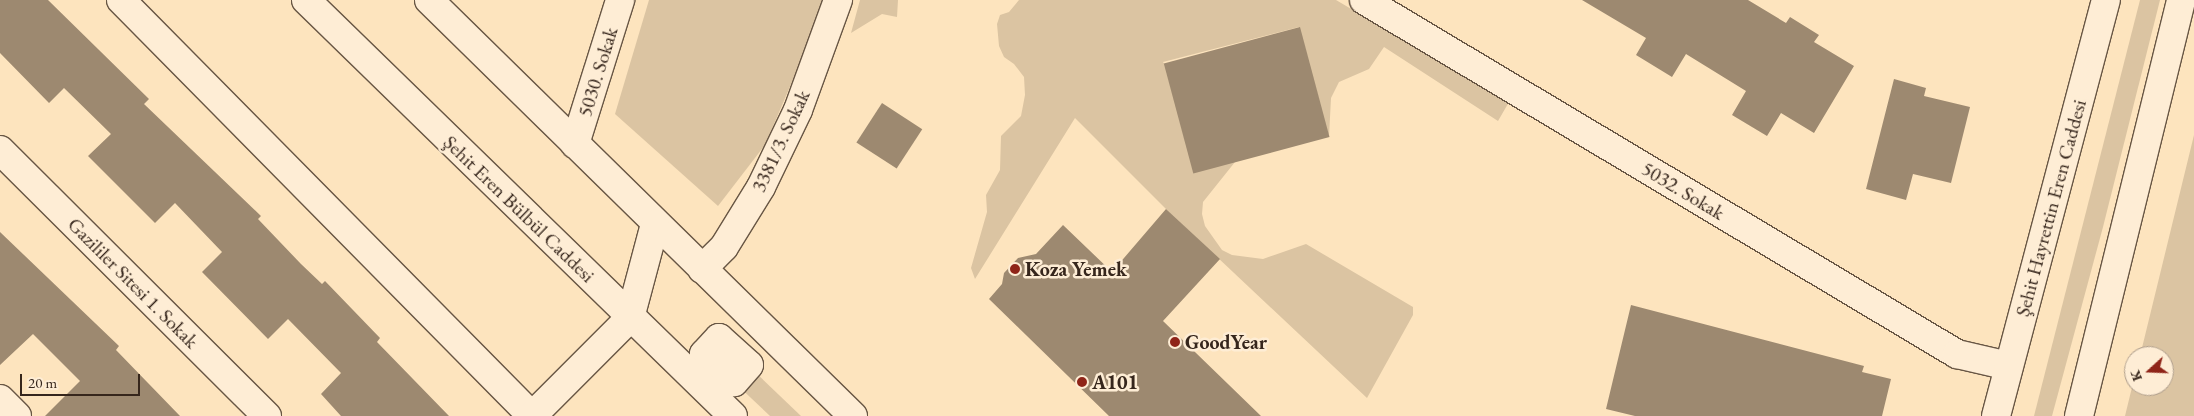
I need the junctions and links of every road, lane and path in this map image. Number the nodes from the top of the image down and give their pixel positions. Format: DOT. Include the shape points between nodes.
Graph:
graph roads {
  1 [pos="121,0"];
  2 [pos="306,0"];
  3 [pos="429,0"];
  4 [pos="620,0"];
  5 [pos="838,0"];
  6 [pos="1364,0"];
  7 [pos="2106,0"];
  8 [pos="2181,0"];
  9 [pos="575,144"];
  10 [pos="0,150"];
  11 [pos="656,224"];
  12 [pos="702,269"];
  13 [pos="630,318"];
  14 [pos="2009,366"];
  15 [pos="0,399"];
  16 [pos="16,416"];
  17 [pos="267,416"];
  18 [pos="532,416"];
  19 [pos="733,416"];
  20 [pos="854,416"];
  21 [pos="1996,416"];
  22 [pos="2079,416"];
  1 -- 18 [label="street"];
  2 -- 13 [label="street, Şehit Eren Bülbül Caddesi"];
  3 -- 9 [label="street"];
  4 -- 9 [label="street, 5030. Sokak"];
  5 -- 12 [label="street, 3381/3. Sokak" via="798,110 761,188 724,247"];
  6 -- 14 [label="street, 5032. Sokak" via="1957,354"];
  7 -- 14 [label="street, Şehit Hayrettin Eren Caddesi"];
  8 -- 22 [label="street"];
  9 -- 11 [label="street"];
  10 -- 17 [label="street, Gazililer Sitesi 1. Sokak"];
  11 -- 12 [label="street"];
  11 -- 13 [label="street"];
  12 -- 20 [label="street"];
  13 -- 18 [label="street"];
  13 -- 19 [label="street, Şehit Eren Bülbül Caddesi"];
  14 -- 21 [label="street, Şehit Hayrettin Eren Caddesi"];
  15 -- 16 [label="street"];
}
